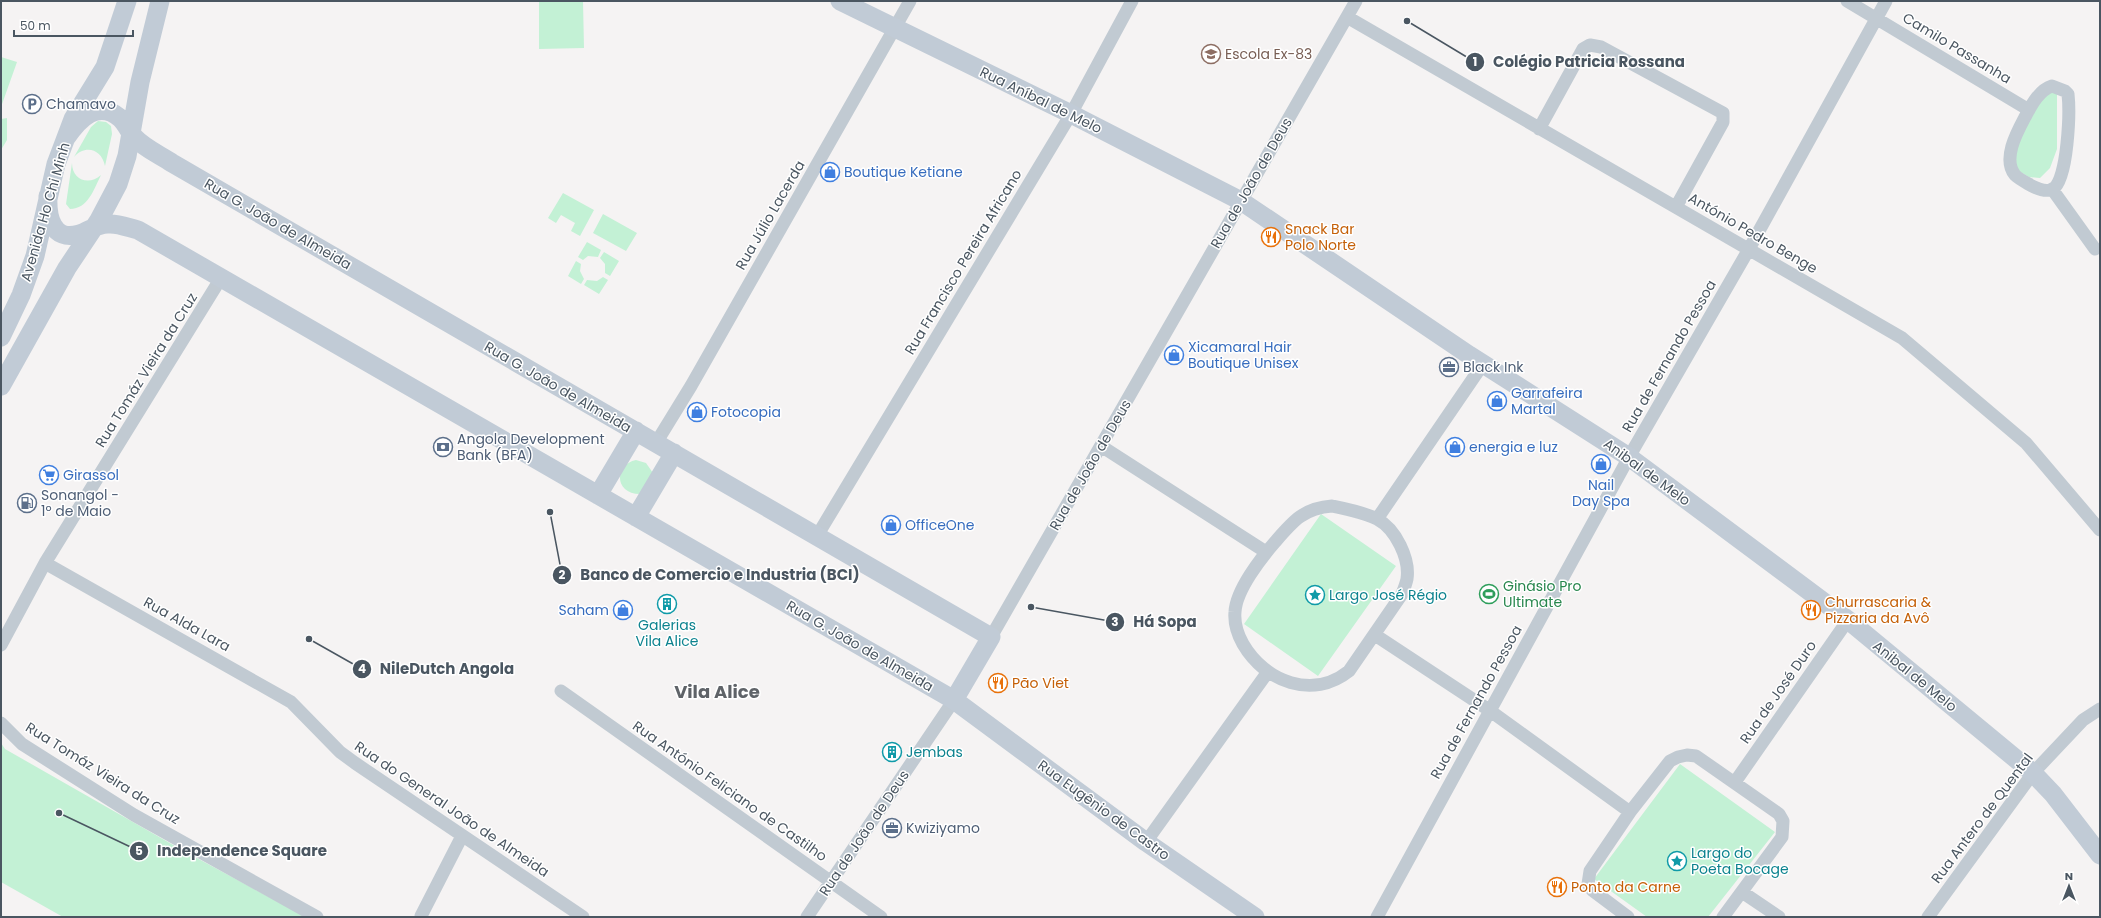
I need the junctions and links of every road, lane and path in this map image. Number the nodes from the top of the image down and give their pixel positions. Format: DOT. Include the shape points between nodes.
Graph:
graph roads {
  1 [pos="127,1"];
  2 [pos="160,1"];
  3 [pos="840,1"];
  4 [pos="910,1"];
  5 [pos="1132,1"];
  6 [pos="1356,1"];
  7 [pos="1847,1"];
  8 [pos="1886,1"];
  9 [pos="1347,17"];
  10 [pos="1876,18"];
  11 [pos="895,28"];
  12 [pos="2029,110"];
  13 [pos="1070,114"];
  14 [pos="1539,129"];
  15 [pos="130,130"];
  16 [pos="66,138"];
  17 [pos="2052,190"];
  18 [pos="48,196"];
  19 [pos="1241,201"];
  20 [pos="1676,207"];
  21 [pos="95,226"];
  22 [pos="1749,249"];
  23 [pos="2094,249"];
  24 [pos="221,278"];
  25 [pos="1,337"];
  26 [pos="1483,364"];
  27 [pos="1,386"];
  28 [pos="636,431"];
  29 [pos="656,443"];
  30 [pos="1101,446"];
  31 [pos="674,453"];
  32 [pos="1629,457"];
  33 [pos="598,495"];
  34 [pos="636,517"];
  35 [pos="1377,519"];
  36 [pos="2100,530"];
  37 [pos="817,536"];
  38 [pos="1266,552"];
  39 [pos="45,563"];
  40 [pos="1848,620"];
  41 [pos="1375,635"];
  42 [pos="991,637"];
  43 [pos="1,645"];
  44 [pos="1267,673"];
  45 [pos="561,692"];
  46 [pos="954,700"];
  47 [pos="2100,709"];
  48 [pos="1489,710"];
  49 [pos="308,720"];
  50 [pos="1,723"];
  51 [pos="2033,773"];
  52 [pos="1735,782"];
  53 [pos="1630,812"];
  54 [pos="462,836"];
  55 [pos="1146,842"];
  56 [pos="2100,855"];
  57 [pos="831,882"];
  58 [pos="1742,892"];
  59 [pos="421,916"];
  60 [pos="317,917"];
  61 [pos="583,917"];
  62 [pos="807,917"];
  63 [pos="881,917"];
  64 [pos="1255,917"];
  65 [pos="1377,917"];
  66 [pos="1628,917"];
  67 [pos="1724,917"];
  68 [pos="1779,917"];
  69 [pos="1928,917"];
  1 -- 16 [label="street, Avenida Ho Chi Minh" via="104,67 73,119"];
  2 -- 15 [label="street"];
  3 -- 11 [label="street, Rua Aníbal de Melo"];
  4 -- 11 [label="street, Rua Júlio Lacerda"];
  5 -- 13 [label="street, Rua Francisco Pereira Africano"];
  6 -- 9 [label="street, Rua de João de Deus"];
  7 -- 10 [label="street, Camilo Passanha"];
  8 -- 10 [label="street, Rua de Fernando Pessoa"];
  9 -- 14 [label="street, António Pedro Benge"];
  9 -- 19 [label="street, Rua de João de Deus"];
  10 -- 12 [label="street, Camilo Passanha"];
  10 -- 22 [label="street, Rua de Fernando Pessoa"];
  11 -- 13 [label="street, Rua Aníbal de Melo"];
  11 -- 29 [label="street, Rua Júlio Lacerda"];
  12 -- 17 [label="street" via="2010,154 2012,170 2015,176 2037,189"];
  12 -- 17 [label="street" via="2046,88 2052,86 2068,94 2065,167 2060,181"];
  13 -- 19 [label="street, Rua Aníbal de Melo"];
  13 -- 37 [label="street, Rua Francisco Pereira Africano"];
  14 -- 20 [label="street, António Pedro Benge"];
  14 -- 20 [label="street" via="1583,49 1590,45 1601,47 1723,113 1723,122"];
  15 -- 16 [label="street, Rua G. João de Almeida" via="113,113 100,109 80,119"];
  15 -- 21 [label="street" via="128,156 118,184"];
  15 -- 28 [label="street, Rua G. João de Almeida" via="140,142 172,163"];
  16 -- 18 [label="street, Avenida Ho Chi Minh"];
  17 -- 23 [label="street"];
  18 -- 21 [label="street" via="49,218 56,230 71,235 80,234"];
  18 -- 25 [label="street, Avenida Ho Chi Minh" via="41,234 28,275"];
  19 -- 26 [label="street, Anibal de Melo"];
  19 -- 30 [label="street, Rua de João de Deus"];
  20 -- 22 [label="street, António Pedro Benge"];
  21 -- 24 [label="street, Rua G. João de Almeida" via="108,224 138,230"];
  21 -- 27 [label="street" via="67,268"];
  22 -- 32 [label="street, Rua de Fernando Pessoa"];
  22 -- 36 [label="street, António Pedro Benge" via="1902,338 2026,443"];
  24 -- 33 [label="street, Rua G. João de Almeida"];
  24 -- 39 [label="street, Rua Tomáz Vieira da Cruz"];
  26 -- 32 [label="street, Anibal de Melo"];
  26 -- 35 [label="street"];
  28 -- 29 [label="street, Rua G. João de Almeida"];
  28 -- 33 [label="street"];
  29 -- 31 [label="street, Rua G. João de Almeida"];
  30 -- 38 [label="street"];
  30 -- 42 [label="street, Rua de João de Deus"];
  31 -- 34 [label="street"];
  31 -- 37 [label="street, Rua G. João de Almeida"];
  32 -- 40 [label="street, Anibal de Melo"];
  32 -- 48 [label="street, Rua de Fernando Pessoa"];
  33 -- 34 [label="street, Rua G. João de Almeida"];
  34 -- 46 [label="street, Rua G. João de Almeida"];
  35 -- 38 [label="street" via="1332,506 1319,507 1298,518"];
  35 -- 41 [label="street" via="1398,541 1407,568 1407,580 1402,594"];
  37 -- 42 [label="street, Rua G. João de Almeida"];
  38 -- 44 [label="street" via="1251,575 1235,611 1235,623 1248,652"];
  39 -- 43 [label="street, Rua Tomáz Vieira da Cruz"];
  39 -- 49 [label="street, Rua Alda Lara" via="291,702"];
  40 -- 51 [label="street, Anibal de Melo"];
  40 -- 52 [label="street, Rua de José Duro"];
  41 -- 44 [label="street" via="1349,671 1339,679 1311,685 1297,684"];
  41 -- 48 [label="street"];
  42 -- 46 [label="street, Rua de João de Deus"];
  44 -- 55 [label="street"];
  45 -- 57 [label="street, Rua António Feliciano de Castilho"];
  46 -- 55 [label="street, Rua Eugênio de Castro"];
  46 -- 57 [label="street, Rua de João de Deus"];
  47 -- 51 [label="street, Rua Antero de Quental" via="2082,720"];
  48 -- 53 [label="street"];
  48 -- 65 [label="street, Rua de Fernando Pessoa"];
  49 -- 54 [label="street, Rua do General João de Almeida" via="340,752"];
  50 -- 60 [label="street, Rua Tomáz Vieira da Cruz" via="22,744 134,815"];
  51 -- 56 [label="street, Anibal de Melo" via="2053,794"];
  51 -- 69 [label="street, Rua Antero de Quental"];
  52 -- 53 [label="street" via="1696,756 1678,757 1670,761"];
  52 -- 58 [label="street" via="1779,814 1783,821 1782,837"];
  53 -- 66 [label="street" via="1588,877 1588,884 1592,890"];
  54 -- 59 [label="street"];
  54 -- 61 [label="street, Rua do General João de Almeida"];
  55 -- 64 [label="street, Rua Eugênio de Castro"];
  57 -- 62 [label="street, Rua de João de Deus"];
  57 -- 63 [label="street, Rua António Feliciano de Castilho"];
  58 -- 67 [label="street"];
  58 -- 68 [label="street"];
}
